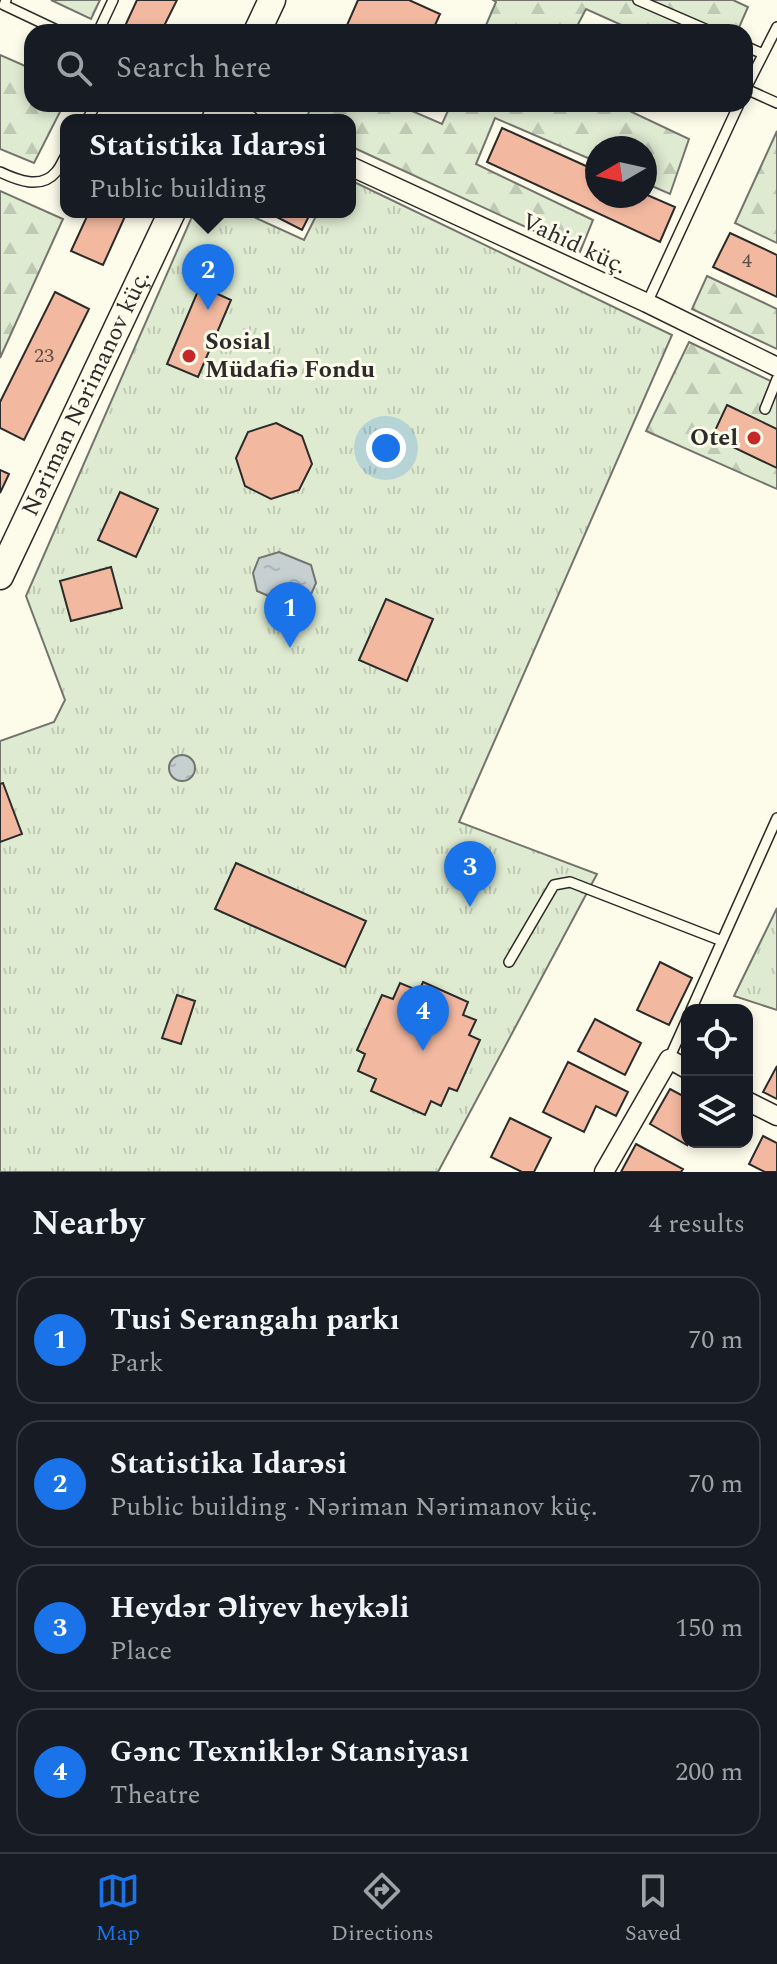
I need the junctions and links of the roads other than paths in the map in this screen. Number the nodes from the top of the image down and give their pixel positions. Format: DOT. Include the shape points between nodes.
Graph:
graph roads {
  1 [pos="113,0"];
  2 [pos="272,0"];
  3 [pos="638,0"];
  4 [pos="3,4"];
  5 [pos="44,24"];
  6 [pos="102,24"];
  7 [pos="261,24"];
  8 [pos="694,24"];
  9 [pos="777,27"];
  10 [pos="753,50"];
  11 [pos="763,54"];
  12 [pos="753,74"];
  13 [pos="753,93"];
  14 [pos="777,103"];
  15 [pos="735,112"];
  16 [pos="60,165"];
  17 [pos="356,169"];
  18 [pos="0,172"];
  19 [pos="169,218"];
  20 [pos="647,303"];
  21 [pos="777,367"];
  22 [pos="777,379"];
  23 [pos="765,409"];
  24 [pos="0,576"];
  25 [pos="777,818"];
  26 [pos="722,941"];
  27 [pos="509,962"];
  28 [pos="694,1004"];
  29 [pos="681,1032"];
  30 [pos="669,1059"];
  31 [pos="681,1066"];
  32 [pos="753,1104"];
  33 [pos="777,1116"];
  34 [pos="604,1172"];
  1 -- 6 [label="lane"];
  2 -- 7 [label="street"];
  3 -- 8 [label="lane"];
  4 -- 5 [label="lane"];
  9 -- 11 [label="lane"];
  10 -- 11 [label="lane"];
  11 -- 12 [label="lane"];
  13 -- 14 [label="lane"];
  15 -- 20 [label="lane"];
  16 -- 18 [label="lane" via="54,175 38,182 21,182"];
  17 -- 20 [label="street, Vahid küç."];
  19 -- 24 [label="street, Nəriman Nərimanov küç."];
  20 -- 21 [label="street, Vahid küç."];
  22 -- 23 [label="lane"];
  25 -- 26 [label="lane"];
  26 -- 27 [label="lane" via="570,882 554,885"];
  26 -- 28 [label="lane"];
  29 -- 30 [label="lane"];
  30 -- 31 [label="street"];
  30 -- 34 [label="street"];
  32 -- 33 [label="street"];
}
